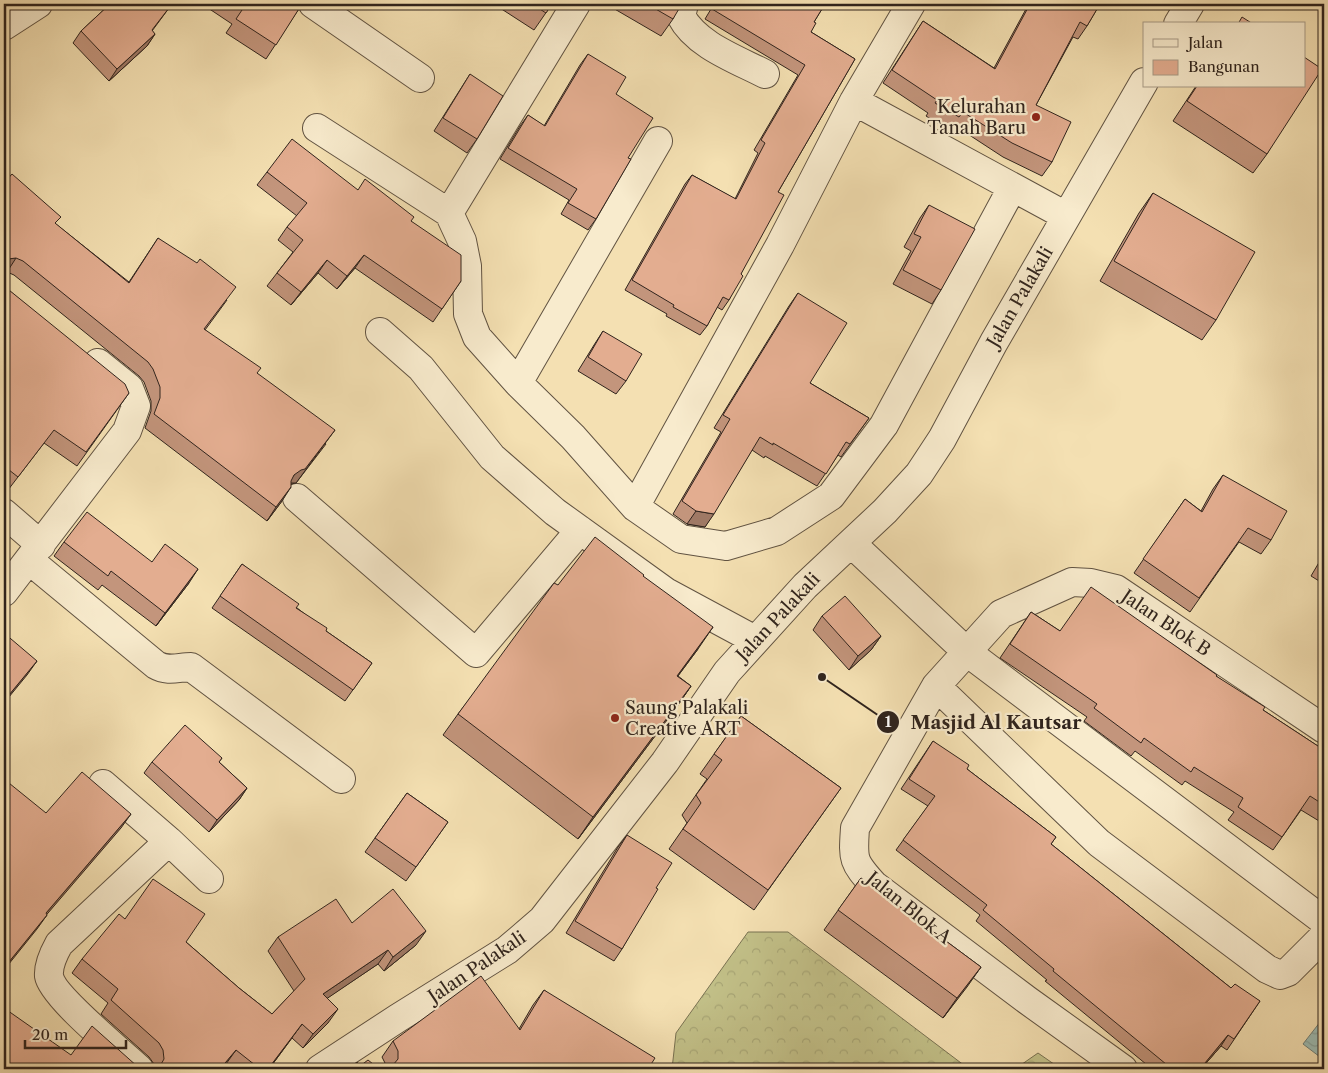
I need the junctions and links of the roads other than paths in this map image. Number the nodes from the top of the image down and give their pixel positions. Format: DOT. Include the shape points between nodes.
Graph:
graph roads {
  1 [pos="38,4"];
  2 [pos="313,4"];
  3 [pos="576,4"];
  4 [pos="684,4"];
  5 [pos="911,4"];
  6 [pos="4,26"];
  7 [pos="765,74"];
  8 [pos="420,78"];
  9 [pos="1143,84"];
  10 [pos="854,101"];
  11 [pos="317,128"];
  12 [pos="658,140"];
  13 [pos="1012,188"];
  14 [pos="449,213"];
  15 [pos="1066,216"];
  16 [pos="380,332"];
  17 [pos="82,350"];
  18 [pos="518,383"];
  19 [pos="297,498"];
  20 [pos="635,506"];
  21 [pos="4,513"];
  22 [pos="580,530"];
  23 [pos="851,543"];
  24 [pos="35,552"];
  25 [pos="4,592"];
  26 [pos="755,640"];
  27 [pos="967,652"];
  28 [pos="936,686"];
  29 [pos="1324,728"];
  30 [pos="341,779"];
  31 [pos="103,784"];
  32 [pos="169,840"];
  33 [pos="209,880"];
  34 [pos="1324,921"];
  35 [pos="1324,936"];
  36 [pos="353,1046"];
  37 [pos="139,1069"];
  38 [pos="320,1069"];
  39 [pos="372,1069"];
  40 [pos="1123,1069"];
  1 -- 6 [label="street"];
  2 -- 8 [label="street"];
  3 -- 14 [label="street"];
  4 -- 7 [label="street" via="680,16 699,39"];
  5 -- 10 [label="street"];
  9 -- 15 [label="street, Jalan Palakali"];
  10 -- 13 [label="street"];
  10 -- 20 [label="street" via="780,245"];
  11 -- 14 [label="street"];
  12 -- 18 [label="street"];
  13 -- 15 [label="street"];
  13 -- 20 [label="street" via="884,425 831,496 777,531 726,546 682,539"];
  14 -- 18 [label="street" via="462,241 467,266 468,314 476,337"];
  15 -- 23 [label="street, Jalan Palakali" via="942,439 919,474"];
  16 -- 22 [label="street" via="421,368 492,457 554,512"];
  17 -- 24 [label="street" via="129,388 136,406 127,432"];
  18 -- 20 [label="street" via="573,437"];
  19 -- 22 [label="street" via="476,653"];
  21 -- 24 [label="street"];
  22 -- 26 [label="street" via="666,592"];
  23 -- 26 [label="street, Jalan Palakali"];
  23 -- 27 [label="street"];
  24 -- 25 [label="street"];
  24 -- 30 [label="street" via="156,665 170,670 191,668"];
  26 -- 36 [label="street, Jalan Palakali" via="727,672 665,762 542,920 507,950"];
  27 -- 28 [label="street, Jalan Blok B"];
  27 -- 29 [label="street, Jalan Blok B" via="1001,614 1072,582 1091,583 1116,589"];
  27 -- 34 [label="street"];
  28 -- 35 [label="street" via="1099,843 1267,969 1280,975 1288,972"];
  28 -- 40 [label="street, Jalan Blok A" via="855,828 853,855 861,871 874,885"];
  31 -- 32 [label="street"];
  32 -- 33 [label="street"];
  32 -- 37 [label="street" via="59,944 52,956 49,977 62,998"];
  36 -- 38 [label="street, Jalan Palakali"];
  36 -- 39 [label="street"];
}
